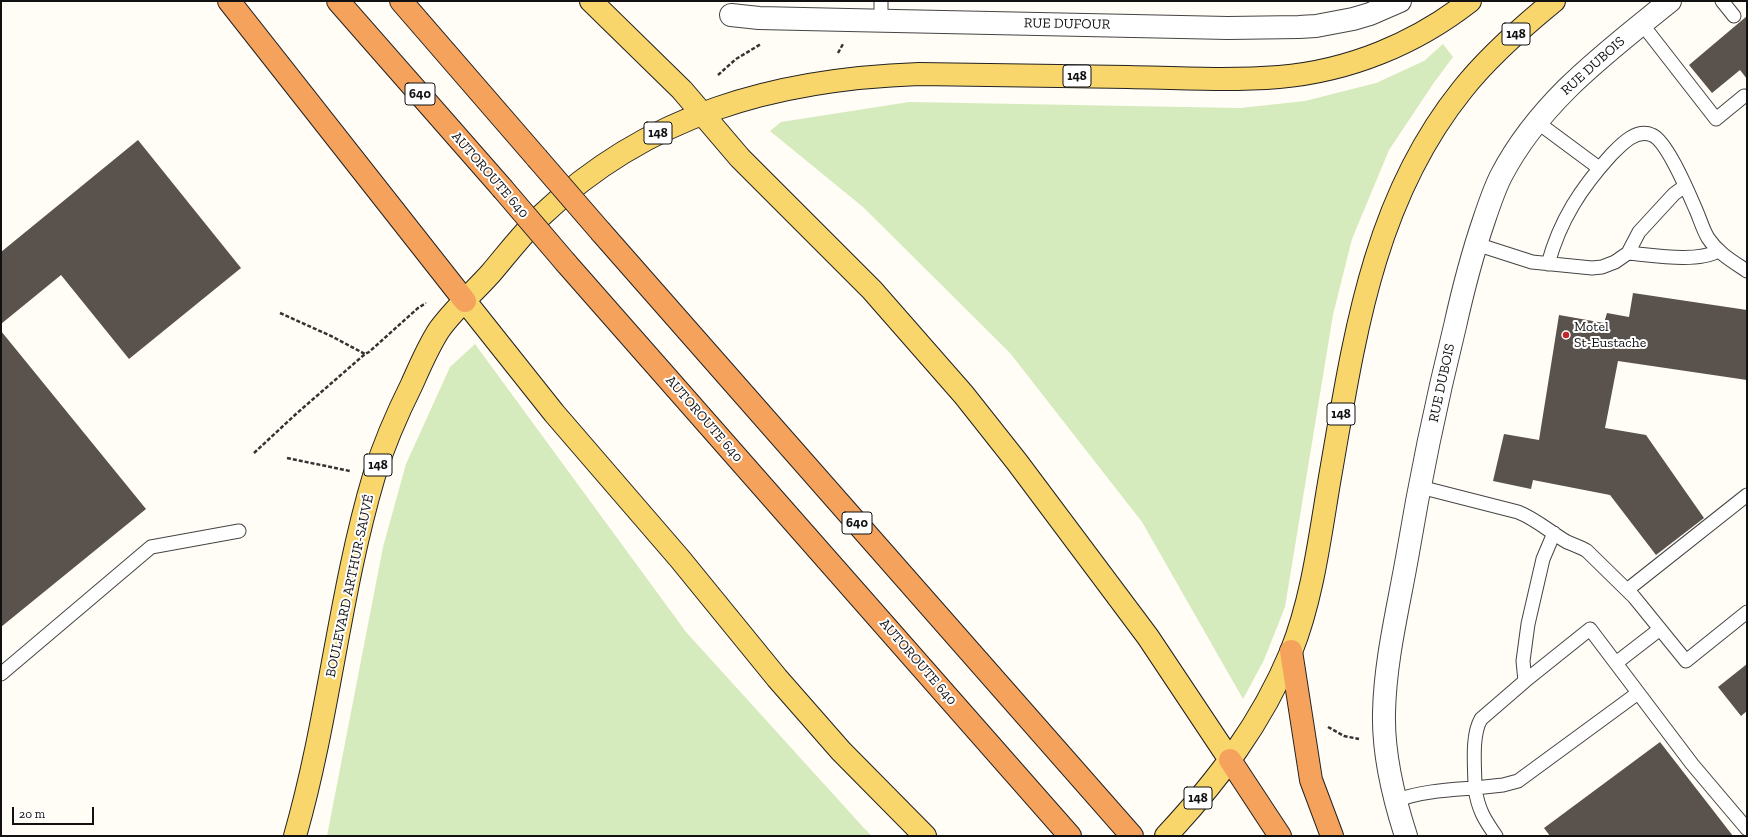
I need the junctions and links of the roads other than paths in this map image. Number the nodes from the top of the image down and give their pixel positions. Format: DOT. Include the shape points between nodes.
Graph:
graph roads {
  1 [pos="229,1"];
  2 [pos="338,1"];
  3 [pos="401,1"];
  4 [pos="591,1"];
  5 [pos="1400,1"];
  6 [pos="1470,1"];
  7 [pos="1554,1"];
  8 [pos="1670,1"];
  9 [pos="1722,1"];
  10 [pos="881,11"];
  11 [pos="731,15"];
  12 [pos="1734,16"];
  13 [pos="1642,24"];
  14 [pos="1744,96"];
  15 [pos="703,113"];
  16 [pos="1537,122"];
  17 [pos="1599,168"];
  18 [pos="1685,186"];
  19 [pos="1476,244"];
  20 [pos="1718,252"];
  21 [pos="1628,253"];
  22 [pos="1548,264"];
  23 [pos="1747,271"];
  24 [pos="465,301"];
  25 [pos="1420,486"];
  26 [pos="1747,495"];
  27 [pos="239,531"];
  28 [pos="1554,533"];
  29 [pos="1627,590"];
  30 [pos="1747,612"];
  31 [pos="1660,629"];
  32 [pos="1291,651"];
  33 [pos="1616,663"];
  34 [pos="1,674"];
  35 [pos="1525,681"];
  36 [pos="1638,693"];
  37 [pos="1230,760"];
  38 [pos="1475,788"];
  39 [pos="1395,801"];
  40 [pos="1747,829"];
  41 [pos="295,836"];
  42 [pos="925,836"];
  43 [pos="1070,836"];
  44 [pos="1132,836"];
  45 [pos="1166,836"];
  46 [pos="1280,836"];
  47 [pos="1332,836"];
  48 [pos="1406,836"];
  49 [pos="1496,836"];
  1 -- 24 [label="highway"];
  2 -- 43 [label="highway, AUTOROUTE 640 / 640, bridge"];
  3 -- 44 [label="highway, 640, bridge"];
  4 -- 15 [label="main road"];
  5 -- 10 [label="street, RUE DUFOUR" via="1353,19 1299,27 1228,28"];
  6 -- 15 [label="main road, BOULEVARD ARTHUR-SAUVÉ / 148" via="1432,28 1396,47 1337,67 1300,75 1235,79 919,74 876,76 799,86 739,100"];
  7 -- 32 [label="main road, 148" via="1496,52 1462,90 1414,163 1392,210 1361,310 1318,549"];
  8 -- 13 [label="street, RUE DUBOIS"];
  9 -- 12 [label="lane"];
  10 -- 11 [label="street, RUE DUFOUR" via="759,18"];
  13 -- 14 [label="lane" via="1716,119"];
  13 -- 16 [label="street, RUE DUBOIS" via="1574,80"];
  15 -- 24 [label="main road, BOULEVARD ARTHUR-SAUVÉ / 148" via="646,139 615,156 590,174 519,237"];
  15 -- 37 [label="main road" via="740,158 872,290 964,395 1148,637"];
  16 -- 17 [label="lane"];
  16 -- 19 [label="street, RUE DUBOIS" via="1525,136 1501,177"];
  17 -- 18 [label="lane" via="1618,148 1636,135 1652,135 1669,154"];
  17 -- 22 [label="lane" via="1581,192 1560,228"];
  18 -- 20 [label="lane" via="1707,236"];
  18 -- 21 [label="lane" via="1674,194 1640,232"];
  19 -- 22 [label="lane" via="1532,262"];
  19 -- 25 [label="street, RUE DUBOIS" via="1445,368"];
  20 -- 21 [label="lane" via="1710,256 1688,257"];
  20 -- 23 [label="lane"];
  21 -- 22 [label="lane" via="1614,262 1592,268"];
  24 -- 41 [label="main road, BOULEVARD ARTHUR-SAUVÉ / 148" via="439,330 384,445 376,470 360,525 313,765"];
  24 -- 42 [label="main road" via="554,413 680,558 777,678 841,750"];
  25 -- 28 [label="lane" via="1518,512"];
  25 -- 39 [label="street, RUE DUBOIS" via="1390,651 1385,695 1387,762"];
  26 -- 29 [label="lane"];
  27 -- 34 [label="lane" via="150,547"];
  28 -- 29 [label="lane" via="1587,551"];
  28 -- 35 [label="lane" via="1543,559 1528,624 1523,660"];
  29 -- 31 [label="lane"];
  30 -- 31 [label="lane" via="1686,662"];
  31 -- 33 [label="lane"];
  32 -- 37 [label="main road, 148" via="1261,714"];
  32 -- 47 [label="highway" via="1311,780"];
  33 -- 35 [label="lane" via="1590,629"];
  33 -- 36 [label="lane"];
  35 -- 38 [label="lane" via="1478,724"];
  36 -- 38 [label="lane" via="1518,781"];
  36 -- 40 [label="lane" via="1692,764"];
  37 -- 45 [label="main road, 148"];
  37 -- 46 [label="highway"];
  38 -- 39 [label="lane" via="1428,792"];
  38 -- 49 [label="lane" via="1481,815"];
  39 -- 48 [label="street, RUE DUBOIS"];
}
